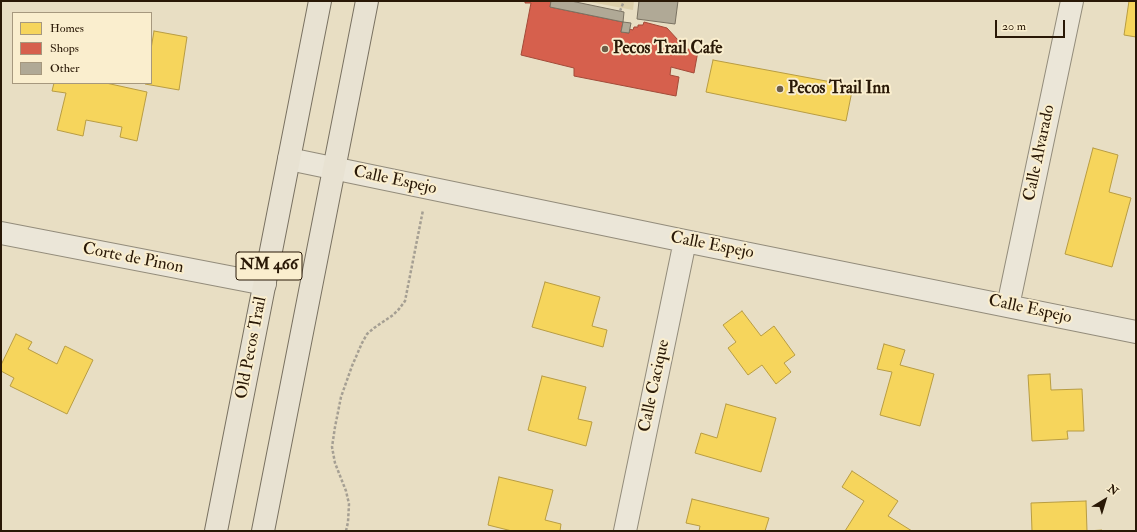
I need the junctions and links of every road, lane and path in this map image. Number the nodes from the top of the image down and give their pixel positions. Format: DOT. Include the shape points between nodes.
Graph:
graph roads {
  1 [pos="320,1"];
  2 [pos="367,1"];
  3 [pos="624,1"];
  4 [pos="1072,1"];
  5 [pos="620,11"];
  6 [pos="289,159"];
  7 [pos="334,168"];
  8 [pos="426,188"];
  9 [pos="1,233"];
  10 [pos="685,241"];
  11 [pos="265,284"];
  12 [pos="1008,306"];
  13 [pos="1136,332"];
  14 [pos="216,531"];
  15 [pos="263,531"];
  16 [pos="346,531"];
  17 [pos="625,531"];
  1 -- 6 [label="main road, Old Pecos Trail / NM 466"];
  2 -- 7 [label="main road, NM 466"];
  3 -- 5 [label="path"];
  4 -- 12 [label="street, Calle Alvarado"];
  6 -- 7 [label="street, Calle Espejo"];
  6 -- 11 [label="main road, Old Pecos Trail / NM 466"];
  7 -- 8 [label="street, Calle Espejo"];
  7 -- 15 [label="main road, NM 466"];
  8 -- 10 [label="street, Calle Espejo"];
  8 -- 16 [label="path" via="405,301 399,309 367,334 362,343 342,397 335,427 332,447 349,504"];
  9 -- 11 [label="street, Corte de Pinon"];
  10 -- 12 [label="street, Calle Espejo"];
  10 -- 17 [label="street, Calle Cacique"];
  11 -- 14 [label="main road, Old Pecos Trail / NM 466"];
  12 -- 13 [label="street, Calle Espejo"];
}
